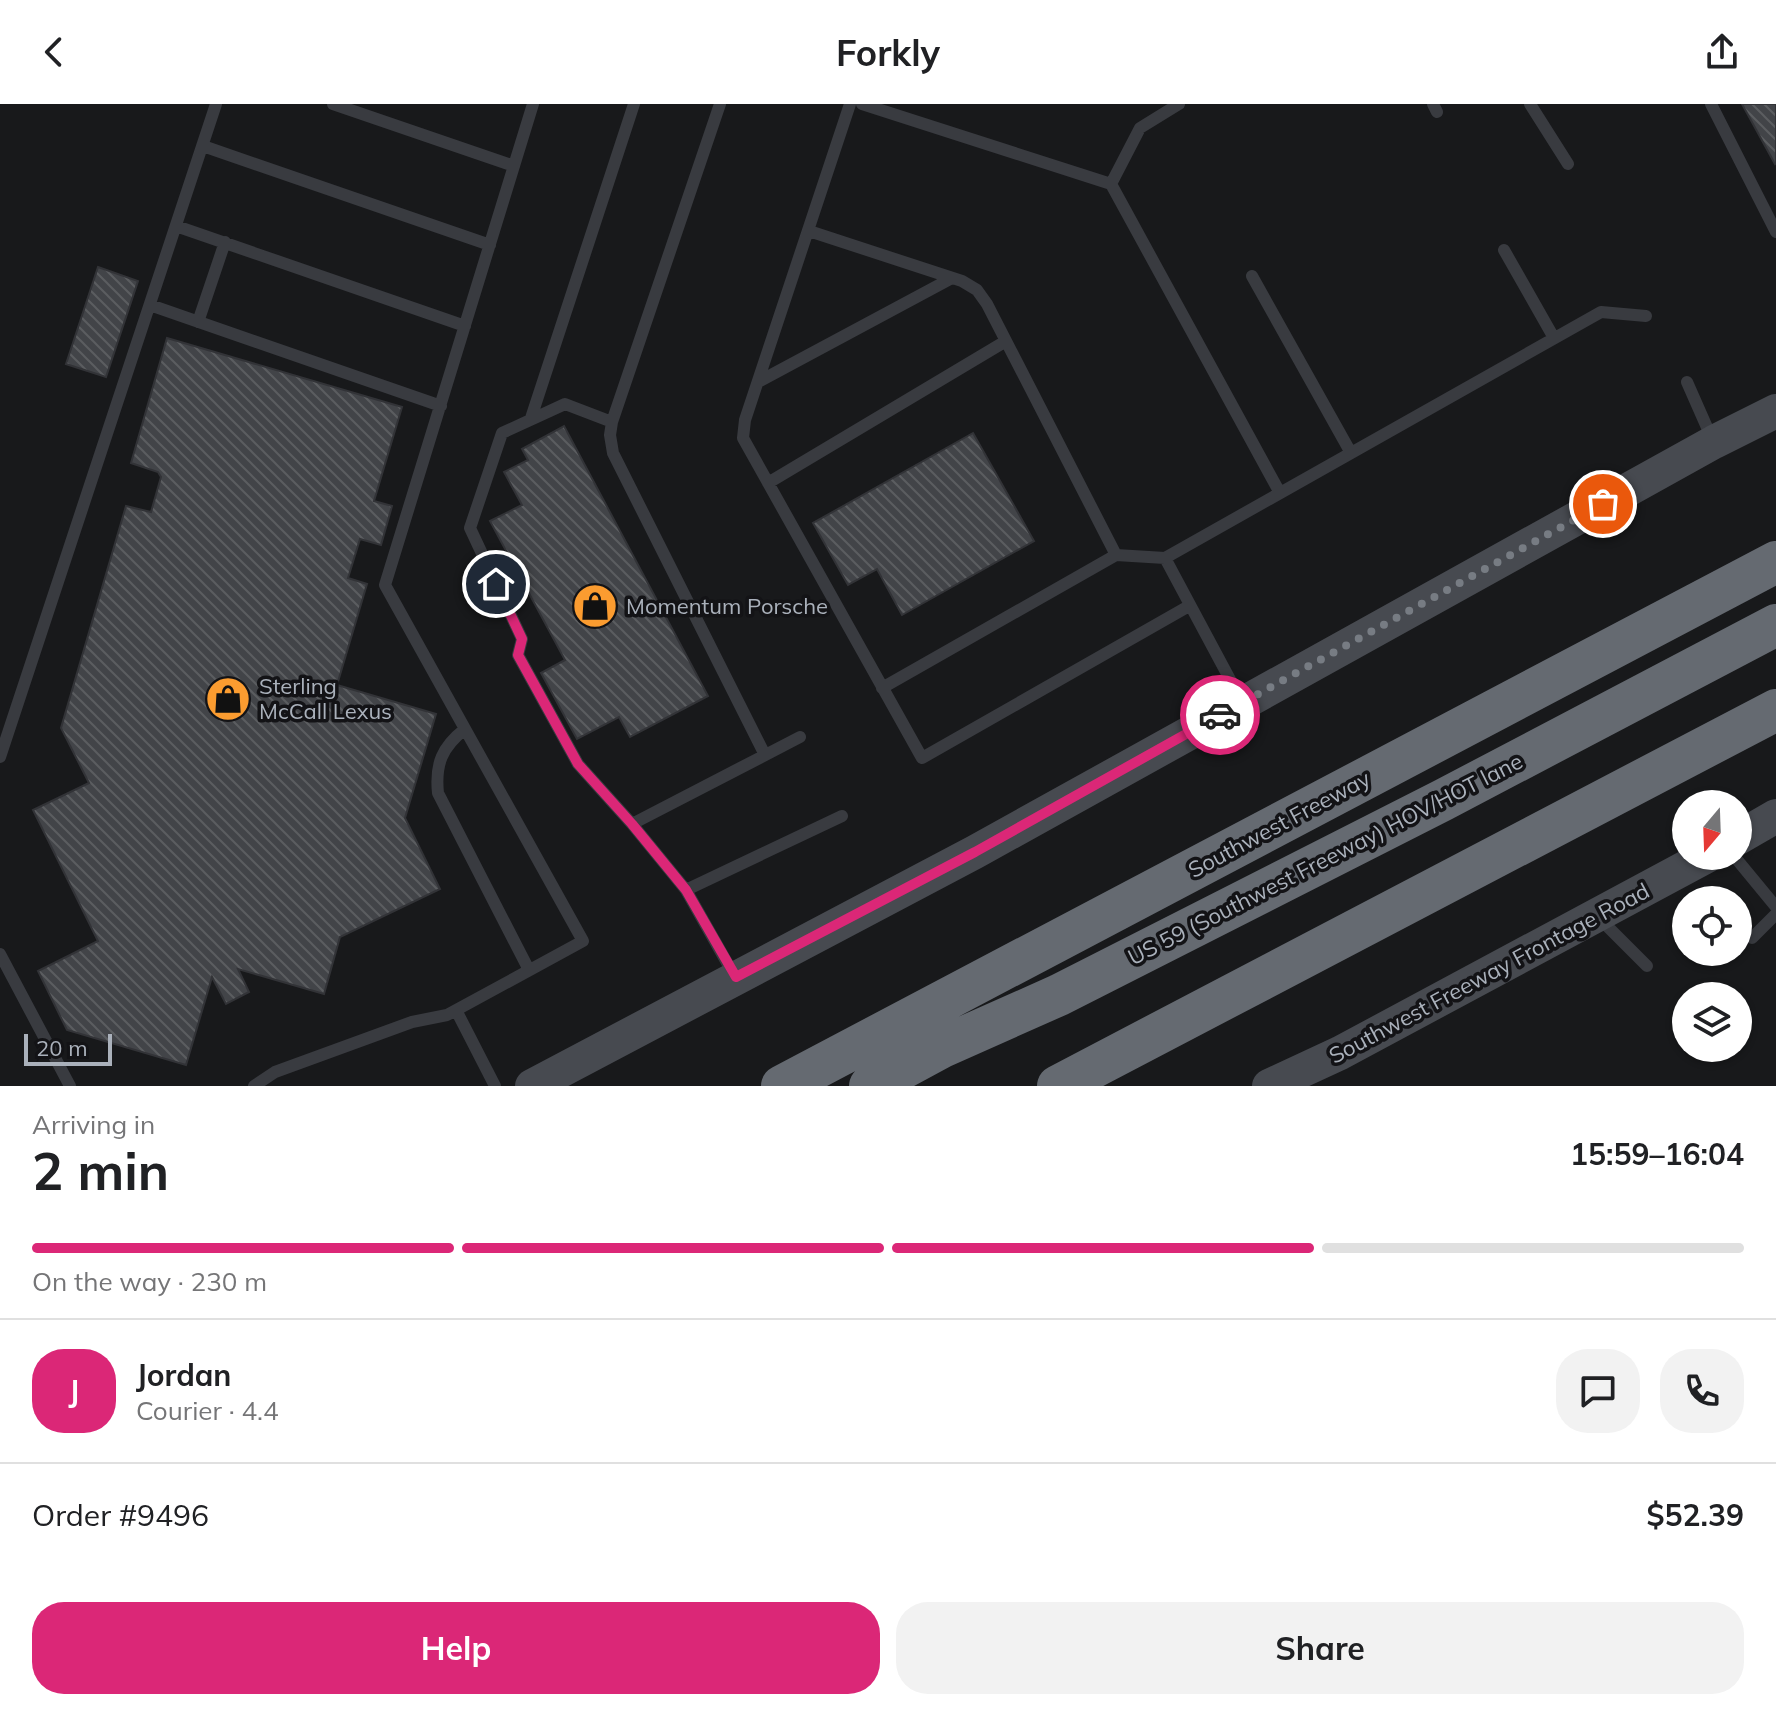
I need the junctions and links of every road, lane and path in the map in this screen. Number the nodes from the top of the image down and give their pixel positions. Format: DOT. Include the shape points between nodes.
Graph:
graph roads {
  1 [pos="216,104"];
  2 [pos="333,104"];
  3 [pos="533,104"];
  4 [pos="634,104"];
  5 [pos="720,104"];
  6 [pos="850,104"];
  7 [pos="862,104"];
  8 [pos="1179,104"];
  9 [pos="1530,104"];
  10 [pos="1711,104"];
  11 [pos="203,146"];
  12 [pos="1568,164"];
  13 [pos="514,166"];
  14 [pos="1111,184"];
  15 [pos="176,226"];
  16 [pos="809,231"];
  17 [pos="1776,232"];
  18 [pos="225,242"];
  19 [pos="490,245"];
  20 [pos="1504,250"];
  21 [pos="1252,276"];
  22 [pos="952,278"];
  23 [pos="150,305"];
  24 [pos="1646,316"];
  25 [pos="198,322"];
  26 [pos="465,326"];
  27 [pos="1554,338"];
  28 [pos="1006,341"];
  29 [pos="758,382"];
  30 [pos="1687,382"];
  31 [pos="441,406"];
  32 [pos="1776,411"];
  33 [pos="531,418"];
  34 [pos="612,422"];
  35 [pos="1714,442"];
  36 [pos="1351,453"];
  37 [pos="768,483"];
  38 [pos="1280,493"];
  39 [pos="1116,555"];
  40 [pos="1165,558"];
  41 [pos="1776,562"];
  42 [pos="1189,606"];
  43 [pos="1776,625"];
  44 [pos="882,688"];
  45 [pos="1243,702"];
  46 [pos="1776,710"];
  47 [pos="465,729"];
  48 [pos="800,737"];
  49 [pos="765,755"];
  50 [pos="0,757"];
  51 [pos="842,816"];
  52 [pos="1776,816"];
  53 [pos="632,824"];
  54 [pos="1752,830"];
  55 [pos="1681,870"];
  56 [pos="1746,870"];
  57 [pos="686,890"];
  58 [pos="1776,907"];
  59 [pos="1776,914"];
  60 [pos="1597,916"];
  61 [pos="1752,938"];
  62 [pos="0,954"];
  63 [pos="1647,966"];
  64 [pos="529,970"];
  65 [pos="736,977"];
  66 [pos="1059,995"];
  67 [pos="456,1010"];
  68 [pos="70,1086"];
  69 [pos="254,1086"];
  70 [pos="495,1086"];
  71 [pos="532,1086"];
  72 [pos="782,1086"];
  73 [pos="870,1086"];
  74 [pos="909,1086"];
  75 [pos="1058,1086"];
  76 [pos="1269,1086"];
  1 -- 11 [label="lane"];
  2 -- 13 [label="lane"];
  3 -- 13 [label="lane"];
  4 -- 33 [label="lane"];
  5 -- 34 [label="lane"];
  6 -- 16 [label="lane"];
  7 -- 14 [label="lane"];
  8 -- 14 [label="lane" via="1140,128"];
  9 -- 12 [label="lane"];
  10 -- 17 [label="lane"];
  11 -- 15 [label="lane"];
  11 -- 19 [label="lane"];
  13 -- 19 [label="lane"];
  14 -- 38 [label="lane"];
  15 -- 18 [label="lane"];
  15 -- 23 [label="lane"];
  16 -- 22 [label="lane"];
  16 -- 29 [label="lane"];
  18 -- 25 [label="lane"];
  18 -- 26 [label="lane"];
  19 -- 26 [label="lane"];
  20 -- 27 [label="lane"];
  21 -- 36 [label="lane"];
  22 -- 28 [label="lane" via="977,290"];
  22 -- 29 [label="lane"];
  23 -- 25 [label="lane"];
  23 -- 50 [label="lane"];
  24 -- 27 [label="lane" via="1601,312"];
  25 -- 31 [label="lane"];
  26 -- 31 [label="lane"];
  27 -- 36 [label="lane"];
  28 -- 37 [label="lane"];
  28 -- 39 [label="lane"];
  29 -- 37 [label="lane" via="743,438"];
  30 -- 35 [label="lane"];
  31 -- 47 [label="lane" via="385,585"];
  32 -- 35 [label="main road"];
  33 -- 34 [label="lane" via="565,404"];
  33 -- 53 [label="lane" via="502,433 470,528 522,639 518,655 525,669 578,764"];
  34 -- 49 [label="lane" via="613,453"];
  35 -- 45 [label="main road"];
  36 -- 38 [label="lane"];
  37 -- 44 [label="lane"];
  38 -- 40 [label="lane"];
  39 -- 40 [label="lane"];
  39 -- 44 [label="lane"];
  40 -- 42 [label="lane"];
  41 -- 72 [label="highway, Southwest Freeway"];
  42 -- 44 [label="lane" via="922,758"];
  42 -- 45 [label="lane"];
  43 -- 66 [label="highway, US 59 (Southwest Freeway) HOV/HOT lane"];
  45 -- 65 [label="main road" via="975,852"];
  46 -- 75 [label="highway"];
  47 -- 64 [label="lane" via="450,741 439,763 438,793"];
  47 -- 64 [label="lane" via="583,941"];
  48 -- 49 [label="lane"];
  49 -- 53 [label="lane"];
  51 -- 57 [label="lane"];
  52 -- 54 [label="main road"];
  53 -- 57 [label="lane"];
  55 -- 60 [label="main road, Southwest Freeway Frontage Road"];
  56 -- 58 [label="lane"];
  57 -- 65 [label="lane"];
  59 -- 61 [label="lane"];
  60 -- 63 [label="lane"];
  60 -- 76 [label="main road, Southwest Freeway Frontage Road"];
  62 -- 68 [label="lane"];
  64 -- 67 [label="lane"];
  65 -- 71 [label="main road"];
  66 -- 73 [label="highway, US 59 (Southwest Freeway) HOV/HOT lane"];
  66 -- 74 [label="highway"];
  67 -- 69 [label="lane" via="275,1072"];
  67 -- 70 [label="lane"];
}
